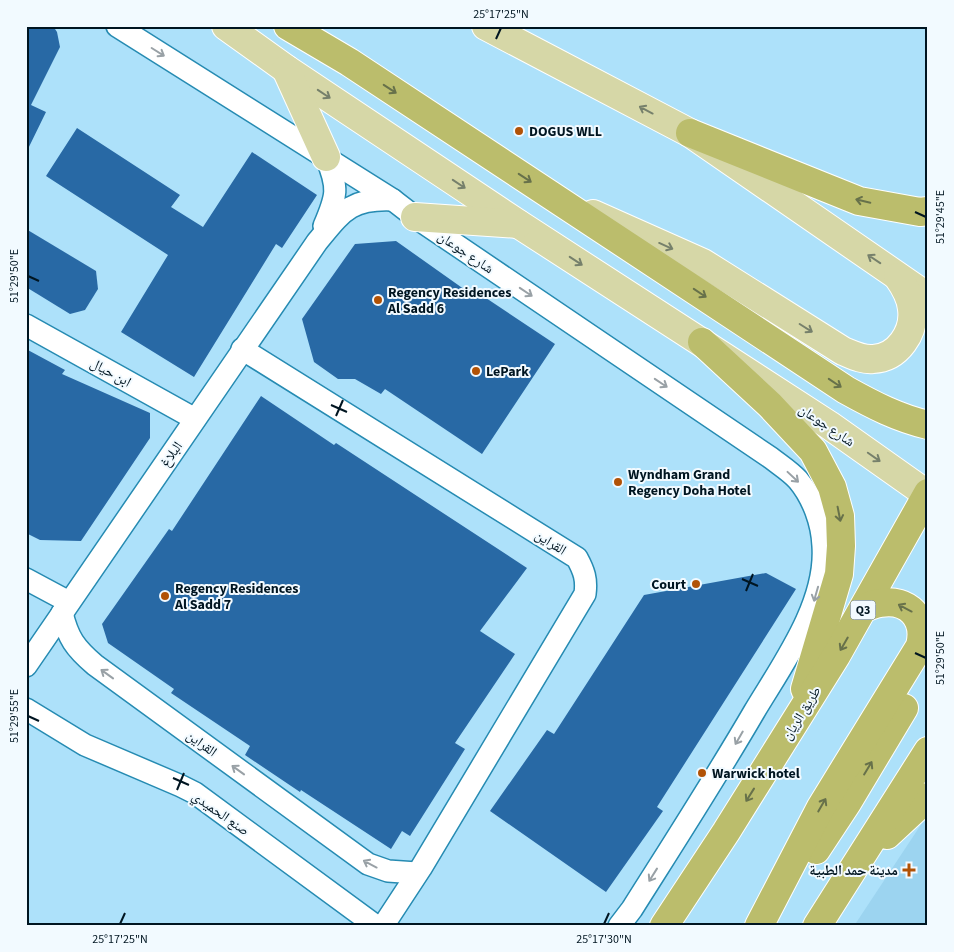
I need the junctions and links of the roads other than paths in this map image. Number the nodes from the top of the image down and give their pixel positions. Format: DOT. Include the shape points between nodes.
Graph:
graph roads {
  1 [pos="117,26"];
  2 [pos="226,26"];
  3 [pos="288,26"];
  4 [pos="486,26"];
  5 [pos="286,69"];
  6 [pos="690,133"];
  7 [pos="326,157"];
  8 [pos="557,198"];
  9 [pos="393,200"];
  10 [pos="928,211"];
  11 [pos="415,217"];
  12 [pos="520,225"];
  13 [pos="317,242"];
  14 [pos="897,275"];
  15 [pos="928,297"];
  16 [pos="26,325"];
  17 [pos="702,342"];
  18 [pos="242,349"];
  19 [pos="195,419"];
  20 [pos="928,425"];
  21 [pos="928,494"];
  22 [pos="928,524"];
  23 [pos="896,551"];
  24 [pos="26,578"];
  25 [pos="65,607"];
  26 [pos="864,608"];
  27 [pos="26,666"];
  28 [pos="928,667"];
  29 [pos="26,709"];
  30 [pos="795,724"];
  31 [pos="928,751"];
  32 [pos="928,797"];
  33 [pos="860,860"];
  34 [pos="417,873"];
  35 [pos="376,926"];
  36 [pos="383,926"];
  37 [pos="619,926"];
  38 [pos="664,926"];
  39 [pos="759,926"];
  40 [pos="765,926"];
  41 [pos="817,926"];
  1 -- 7 [label="street, شارع جوعان, one-way"];
  2 -- 5 [label="main road, شارع جوعان"];
  3 -- 8 [label="highway, one-way" via="349,62"];
  6 -- 4 [label="main road, one-way"];
  5 -- 7 [label="main road"];
  5 -- 12 [label="main road, شارع جوعان, one-way"];
  10 -- 6 [label="highway, one-way" via="859,201"];
  14 -- 6 [label="main road, one-way"];
  7 -- 9 [label="street, شارع جوعان"];
  7 -- 13 [label="street, البلاغ" via="336,195"];
  8 -- 14 [label="main road, one-way" via="703,262 858,358 886,357 908,335 913,321 912,307"];
  8 -- 20 [label="highway, one-way" via="846,390 881,410"];
  9 -- 11 [label="street, شارع جوعان"];
  9 -- 13 [label="street, البلاغ" via="371,200 352,206 340,214"];
  11 -- 12 [label="main road"];
  11 -- 37 [label="street, شارع جوعان, one-way" via="772,458 798,479 819,520 824,547 822,572 814,602 792,647 723,765"];
  12 -- 17 [label="main road, شارع جوعان, one-way"];
  13 -- 18 [label="street, البلاغ"];
  14 -- 15 [label="main road"];
  16 -- 19 [label="street, ابن حيال"];
  17 -- 21 [label="main road, شارع جوعان, one-way"];
  17 -- 30 [label="highway, one-way" via="770,405 813,451 832,487 840,516 842,546 839,574"];
  18 -- 19 [label="street, البلاغ"];
  18 -- 34 [label="street, القراين" via="577,558 584,571 587,582 585,594"];
  19 -- 25 [label="street, البلاغ"];
  21 -- 23 [label="highway, طريق الريان / Q3"];
  22 -- 23 [label="highway"];
  23 -- 26 [label="highway, طريق الريان / Q3"];
  24 -- 25 [label="street"];
  25 -- 27 [label="street, البلاغ"];
  34 -- 25 [label="street, القراين, one-way" via="388,871 368,864 95,665 72,642 65,629"];
  26 -- 30 [label="highway, طريق الريان / Q3, one-way"];
  39 -- 26 [label="highway, one-way" via="821,806 920,646 921,625 909,608 890,602"];
  40 -- 28 [label="highway, one-way" via="847,803"];
  29 -- 35 [label="street, صنع الحميدي" via="85,745 195,793"];
  30 -- 38 [label="highway, طريق الريان / Q3, one-way"];
  31 -- 33 [label="highway"];
  32 -- 33 [label="highway"];
  33 -- 41 [label="highway"];
  34 -- 36 [label="street, القراين"];
}
